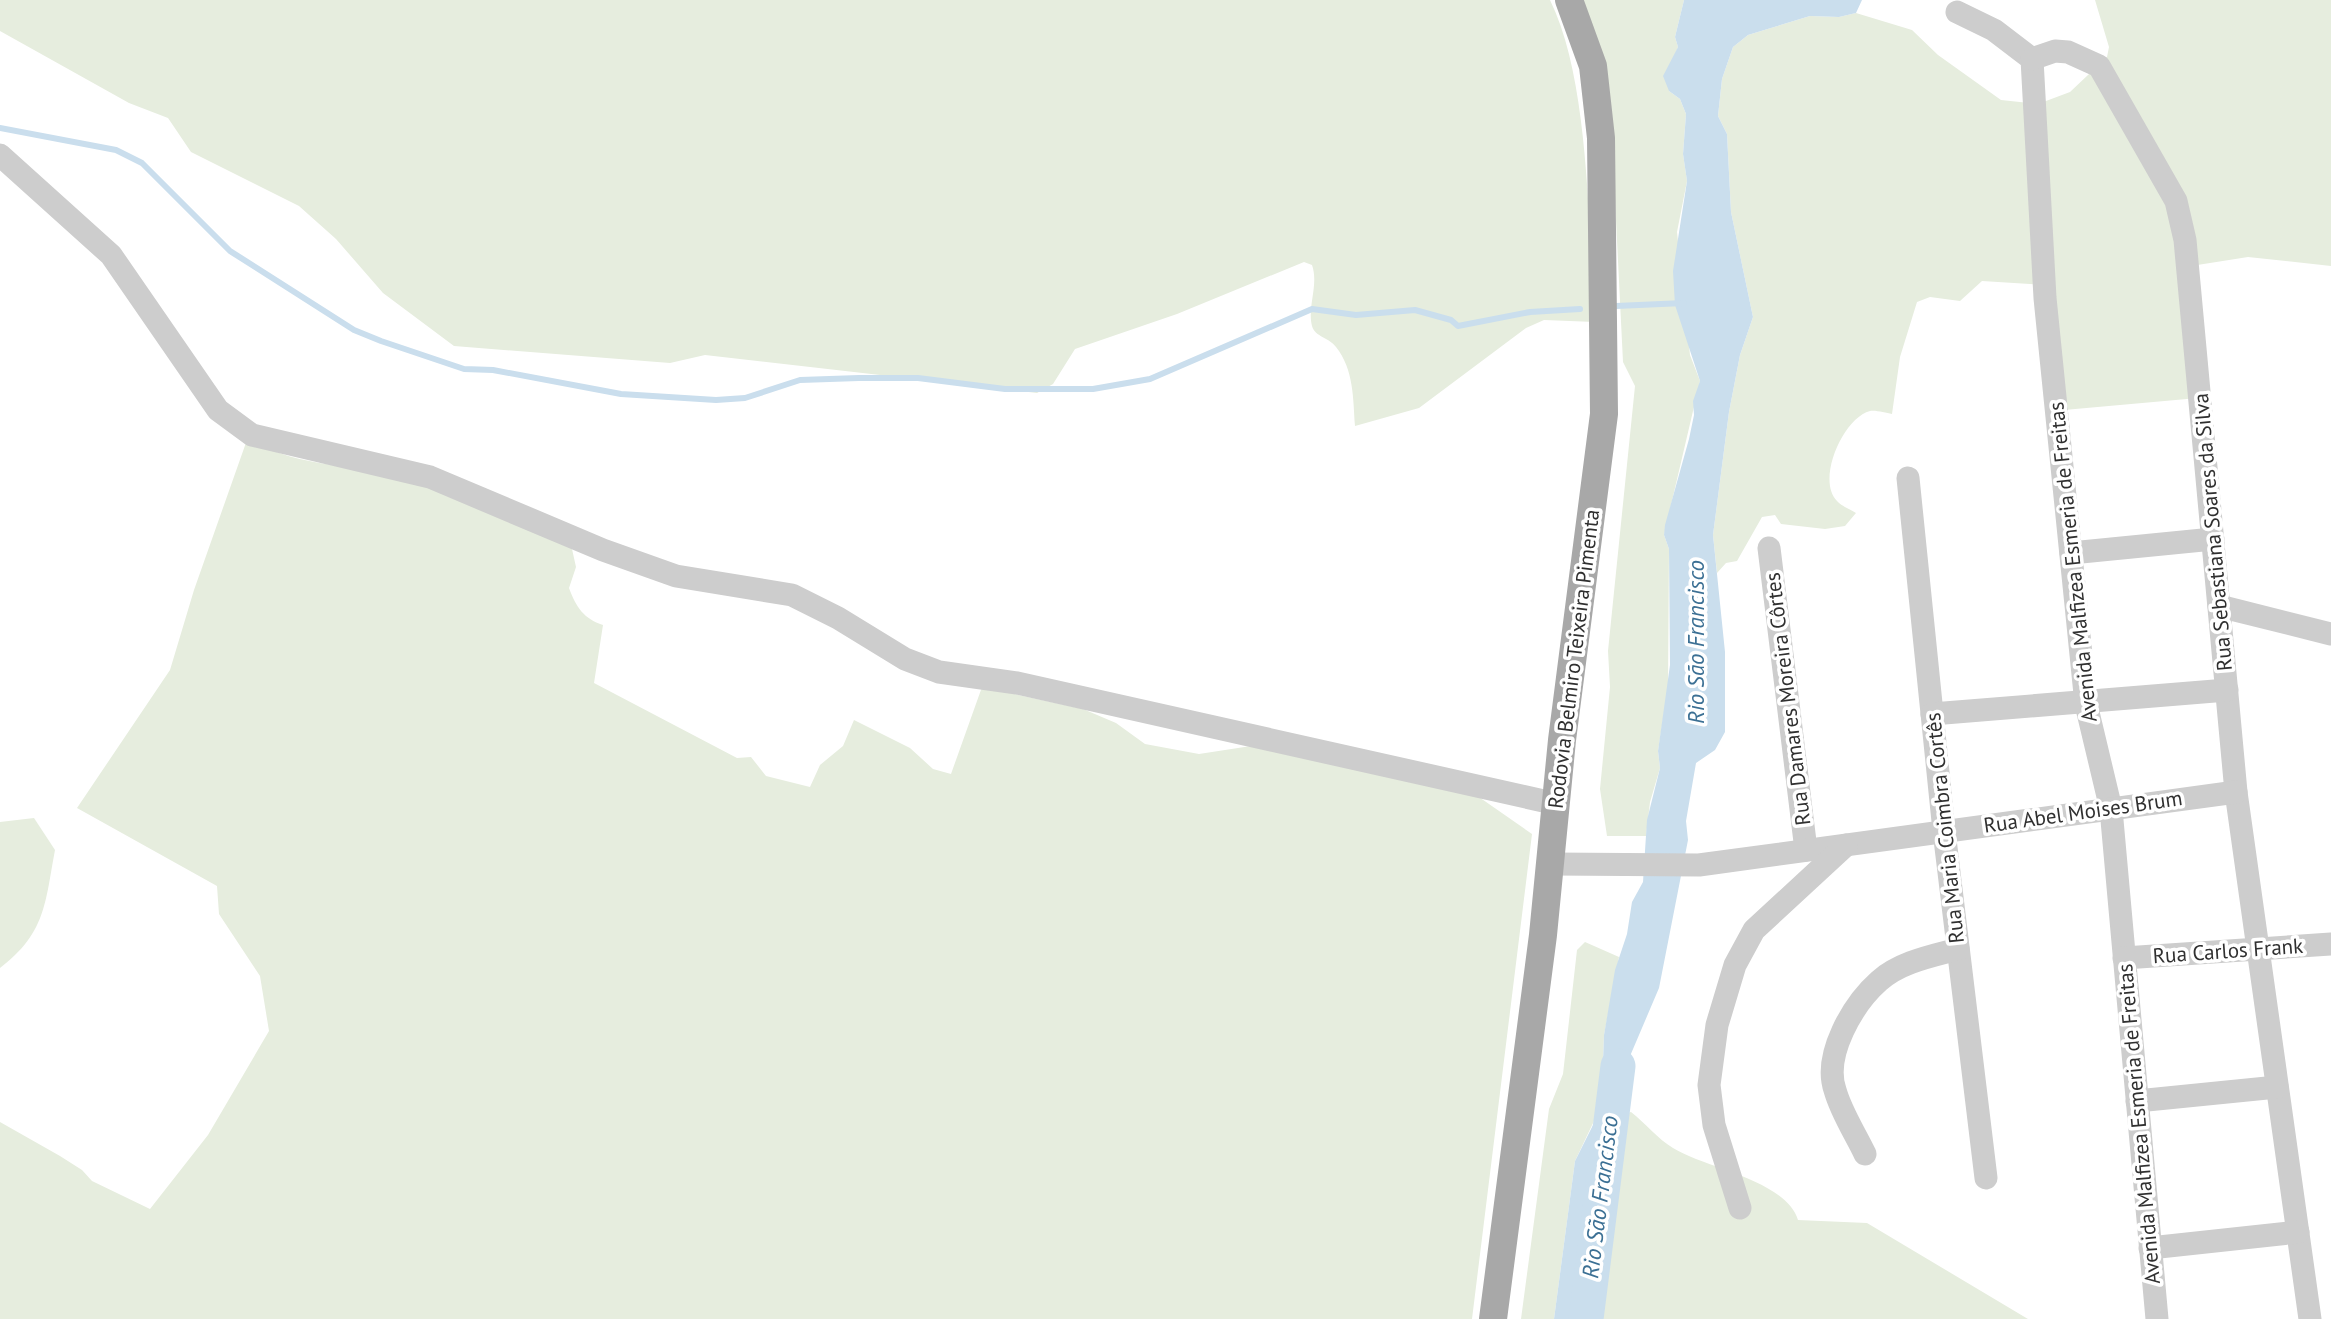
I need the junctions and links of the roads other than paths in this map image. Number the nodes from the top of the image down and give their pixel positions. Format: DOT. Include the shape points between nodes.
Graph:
graph roads {
  1 [pos="1569,0"];
  2 [pos="1956,12"];
  3 [pos="2032,59"];
  4 [pos="0,155"];
  5 [pos="1908,478"];
  6 [pos="2213,539"];
  7 [pos="1769,548"];
  8 [pos="2071,553"];
  9 [pos="2219,606"];
  10 [pos="2331,634"];
  11 [pos="2227,690"];
  12 [pos="2086,704"];
  13 [pos="1932,715"];
  14 [pos="2236,792"];
  15 [pos="1557,804"];
  16 [pos="2111,809"];
  17 [pos="1944,831"];
  18 [pos="1846,845"];
  19 [pos="1807,850"];
  20 [pos="1552,864"];
  21 [pos="2331,944"];
  22 [pos="1958,948"];
  23 [pos="2258,949"];
  24 [pos="2124,958"];
  25 [pos="2277,1087"];
  26 [pos="2137,1101"];
  27 [pos="1864,1154"];
  28 [pos="1986,1178"];
  29 [pos="1740,1208"];
  30 [pos="2298,1232"];
  31 [pos="2150,1248"];
  32 [pos="1493,1319"];
  33 [pos="2157,1319"];
  34 [pos="2310,1319"];
  1 -- 15 [label="main road, Rodovia Belmiro Teixeira Pimenta" via="1593,66 1601,138 1604,414"];
  2 -- 3 [label="street" via="1994,30"];
  3 -- 6 [label="street, Rua Sebastiana Soares da Silva" via="2067,52 2099,66 2176,201 2192,296"];
  3 -- 8 [label="street, Avenida Malfizea Esmeria de Freitas" via="2045,298"];
  4 -- 15 [label="street" via="111,255 218,410 252,435 430,477 676,576 792,595 905,659 939,672 1017,683"];
  5 -- 13 [label="street, Rua Maria Coimbra Cortês"];
  6 -- 8 [label="street"];
  6 -- 9 [label="street, Rua Sebastiana Soares da Silva"];
  7 -- 19 [label="street, Rua Damares Moreira Côrtes"];
  8 -- 12 [label="street, Avenida Malfizea Esmeria de Freitas"];
  9 -- 10 [label="street"];
  9 -- 11 [label="street, Rua Sebastiana Soares da Silva"];
  11 -- 12 [label="street"];
  11 -- 14 [label="street, Rua Sebastiana Soares da Silva"];
  12 -- 13 [label="street"];
  12 -- 16 [label="street, Avenida Malfizea Esmeria de Freitas"];
  13 -- 17 [label="street, Rua Maria Coimbra Cortês"];
  14 -- 16 [label="street, Rua Abel Moises Brum"];
  14 -- 23 [label="street, Rua Sebastiana Soares da Silva"];
  15 -- 20 [label="main road, Rodovia Belmiro Teixeira Pimenta"];
  16 -- 17 [label="street, Rua Abel Moises Brum"];
  16 -- 24 [label="street, Avenida Malfizea Esmeria de Freitas"];
  17 -- 18 [label="street, Rua Abel Moises Brum"];
  17 -- 22 [label="street, Rua Maria Coimbra Cortês"];
  18 -- 19 [label="street, Rua Abel Moises Brum"];
  18 -- 29 [label="street" via="1754,930 1735,965 1717,1025 1709,1085 1714,1125"];
  19 -- 20 [label="street, Rua Abel Moises Brum" via="1699,865"];
  20 -- 32 [label="main road, Rodovia Belmiro Teixeira Pimenta"];
  21 -- 23 [label="street, Rua Carlos Frank"];
  22 -- 27 [label="street" via="1911,963 1880,980 1844,1025 1835,1051 1834,1088"];
  22 -- 28 [label="street, Rua Maria Coimbra Cortês"];
  23 -- 24 [label="street, Rua Carlos Frank"];
  23 -- 25 [label="street, Rua Sebastiana Soares da Silva"];
  24 -- 26 [label="street, Avenida Malfizea Esmeria de Freitas"];
  25 -- 26 [label="street"];
  25 -- 30 [label="street, Rua Sebastiana Soares da Silva"];
  26 -- 31 [label="street, Avenida Malfizea Esmeria de Freitas"];
  30 -- 31 [label="street"];
  30 -- 34 [label="street, Rua Sebastiana Soares da Silva"];
  31 -- 33 [label="street, Avenida Malfizea Esmeria de Freitas"];
}
